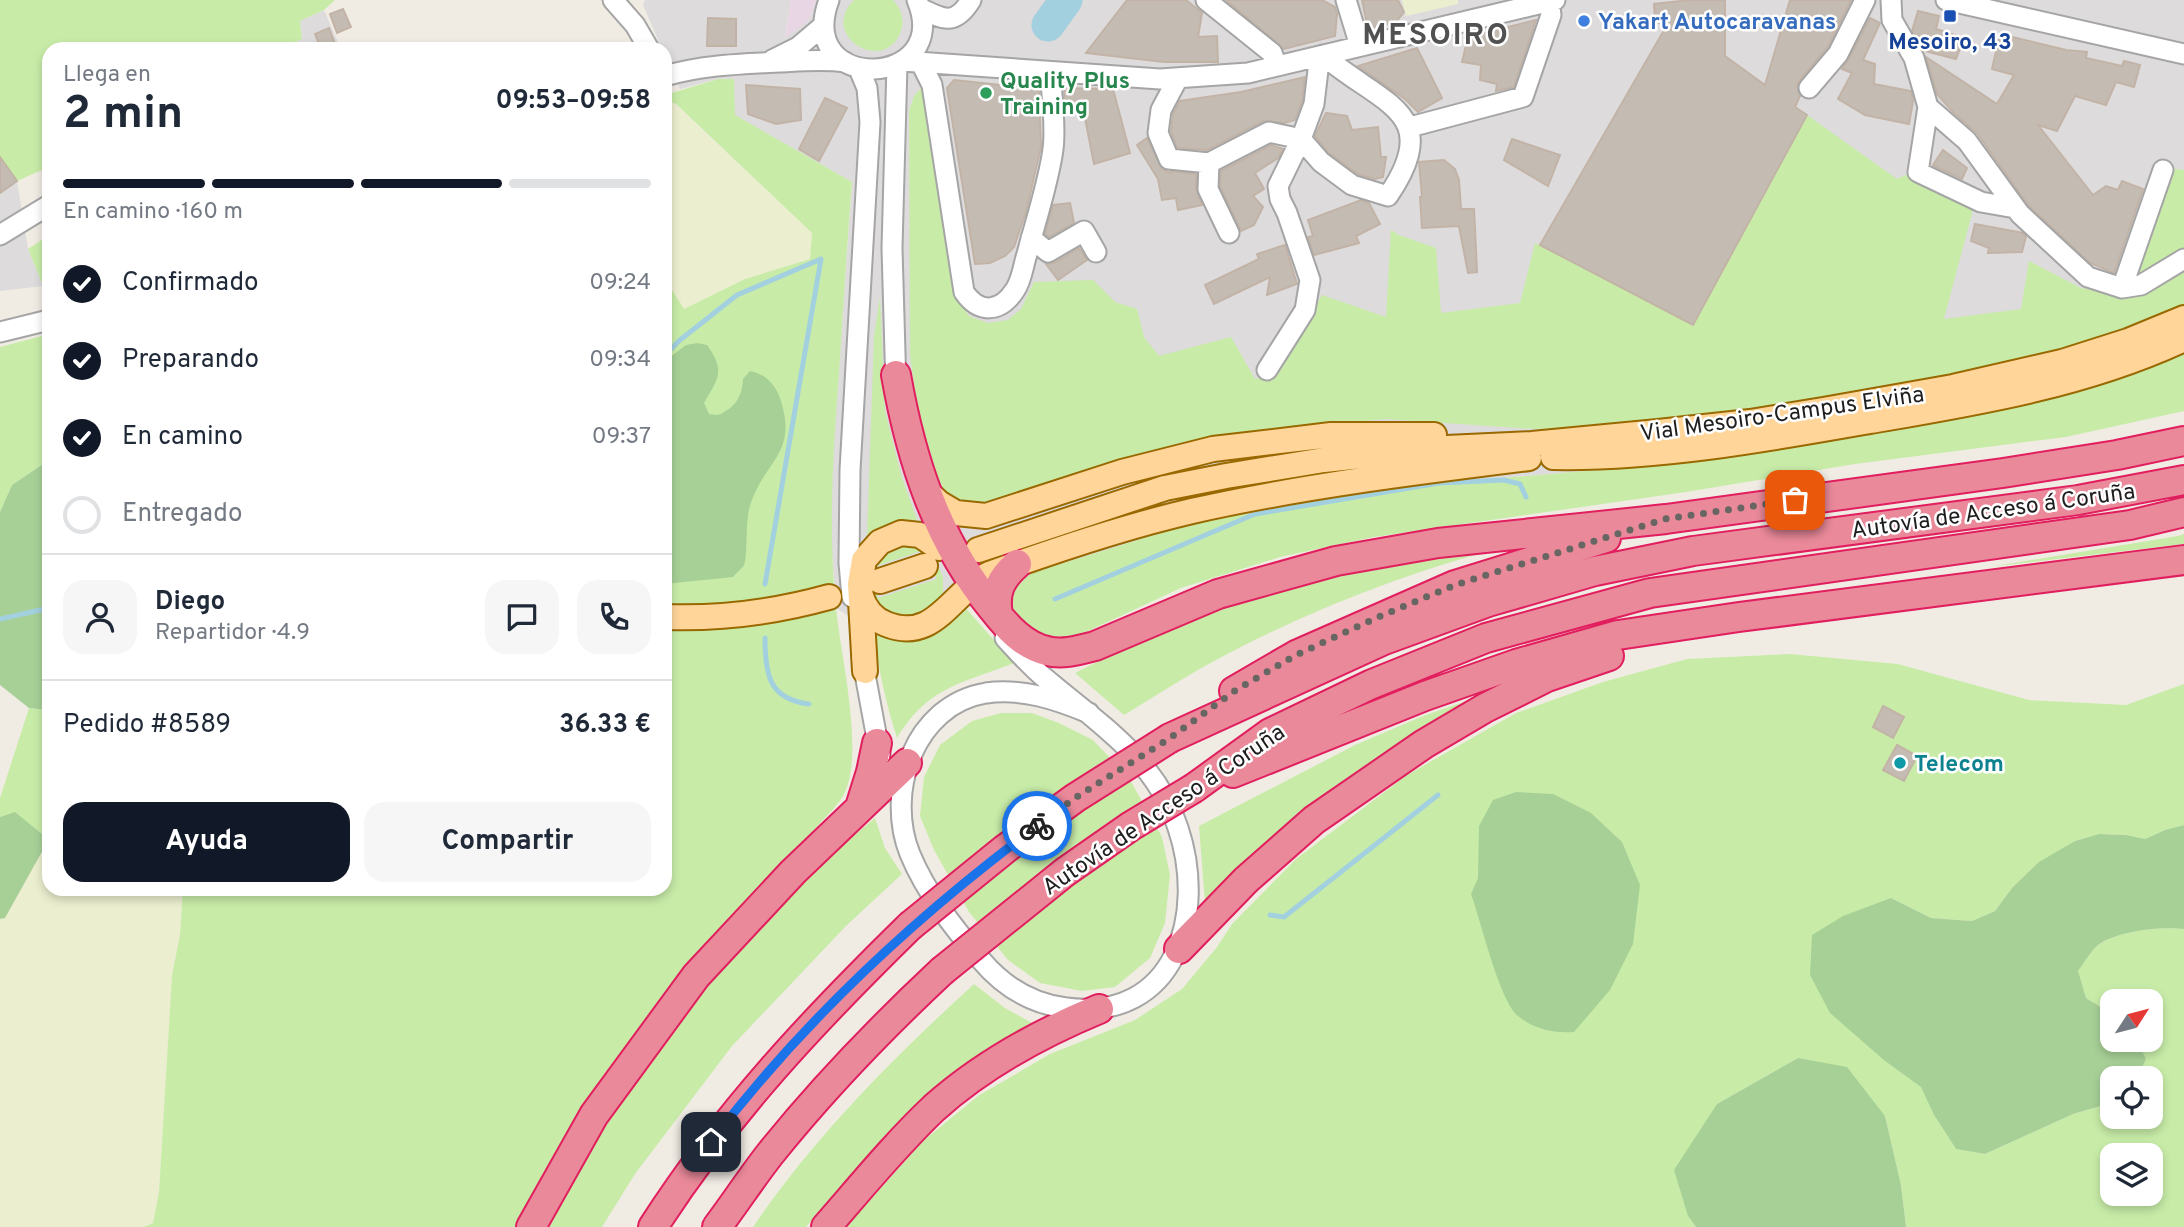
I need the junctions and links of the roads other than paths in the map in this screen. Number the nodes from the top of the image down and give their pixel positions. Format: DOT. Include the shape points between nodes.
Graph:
graph roads {
  1 [pos="612,0"];
  2 [pos="829,0"];
  3 [pos="971,0"];
  4 [pos="1206,0"];
  5 [pos="1346,0"];
  6 [pos="1555,0"];
  7 [pos="1864,0"];
  8 [pos="1891,0"];
  9 [pos="1946,0"];
  10 [pos="1549,1"];
  11 [pos="918,4"];
  12 [pos="824,25"];
  13 [pos="920,35"];
  14 [pos="645,42"];
  15 [pos="1360,46"];
  16 [pos="2184,54"];
  17 [pos="1323,55"];
  18 [pos="765,63"];
  19 [pos="907,63"];
  20 [pos="958,64"];
  21 [pos="852,65"];
  22 [pos="1277,65"];
  23 [pos="1050,73"];
  24 [pos="672,74"];
  25 [pos="1178,78"];
  26 [pos="1809,89"];
  27 [pos="1928,107"];
  28 [pos="1410,127"];
  29 [pos="1301,139"];
  30 [pos="1209,163"];
  31 [pos="2162,170"];
  32 [pos="2015,208"];
  33 [pos="42,209"];
  34 [pos="1229,233"];
  35 [pos="0,235"];
  36 [pos="1031,238"];
  37 [pos="1096,252"];
  38 [pos="2184,259"];
  39 [pos="2122,288"];
  40 [pos="2184,318"];
  41 [pos="42,322"];
  42 [pos="0,332"];
  43 [pos="2184,339"];
  44 [pos="1267,370"];
  45 [pos="896,375"];
  46 [pos="2184,441"];
  47 [pos="1537,450"];
  48 [pos="2184,480"];
  49 [pos="924,489"];
  50 [pos="2184,512"];
  51 [pos="1665,519"];
  52 [pos="978,550"];
  53 [pos="932,557"];
  54 [pos="2184,560"];
  55 [pos="1017,564"];
  56 [pos="969,586"];
  57 [pos="871,589"];
  58 [pos="829,597"];
  59 [pos="998,615"];
  60 [pos="672,617"];
  61 [pos="1739,617"];
  62 [pos="865,671"];
  63 [pos="1089,713"];
  64 [pos="1170,738"];
  65 [pos="877,743"];
  66 [pos="898,772"];
  67 [pos="1194,788"];
  68 [pos="859,810"];
  69 [pos="1179,949"];
  70 [pos="1099,1009"];
  71 [pos="531,1227"];
  72 [pos="653,1227"];
  73 [pos="717,1227"];
  74 [pos="826,1227"];
  1 -- 14 [label="street"];
  2 -- 12 [label="street"];
  3 -- 11 [label="street" via="951,19 933,15"];
  4 -- 22 [label="street" via="1272,53"];
  5 -- 15 [label="street"];
  6 -- 10 [label="street"];
  7 -- 26 [label="street" via="1838,54"];
  8 -- 27 [label="street" via="1892,20 1914,58"];
  9 -- 16 [label="street"];
  10 -- 15 [label="street"];
  10 -- 28 [label="street" via="1551,15 1523,97"];
  11 -- 13 [label="street"];
  12 -- 18 [label="street" via="798,47"];
  12 -- 21 [label="street" via="830,46"];
  13 -- 19 [label="street"];
  13 -- 20 [label="street" via="939,55"];
  15 -- 17 [label="street"];
  17 -- 22 [label="street"];
  17 -- 28 [label="street" via="1396,108"];
  17 -- 29 [label="street" via="1314,104"];
  18 -- 21 [label="street" via="822,60"];
  18 -- 24 [label="street"];
  19 -- 20 [label="street"];
  19 -- 21 [label="street" via="878,70"];
  19 -- 36 [label="street" via="932,85 960,274 972,303 997,308 1009,299 1017,288"];
  19 -- 45 [label="street" via="892,248"];
  20 -- 23 [label="street"];
  21 -- 62 [label="street" via="867,88 870,122 849,563"];
  22 -- 25 [label="street" via="1248,73"];
  23 -- 25 [label="street"];
  23 -- 36 [label="street" via="1054,148"];
  25 -- 30 [label="street" via="1161,110 1158,133 1169,159"];
  27 -- 32 [label="street" via="1967,141"];
  27 -- 32 [label="street" via="1917,172 1982,202"];
  28 -- 29 [label="street" via="1410,149 1401,177 1388,196 1352,185 1321,162"];
  29 -- 30 [label="street" via="1269,132"];
  29 -- 44 [label="street" via="1278,186 1310,280 1305,310"];
  30 -- 34 [label="street" via="1208,189"];
  31 -- 39 [label="street"];
  32 -- 39 [label="street" via="2088,277"];
  33 -- 35 [label="street"];
  36 -- 37 [label="street" via="1048,252 1084,231"];
  38 -- 39 [label="street" via="2141,285"];
  40 -- 47 [label="main road, Vial Mesoiro-Campus Elviña" via="2062,362 1953,387 1750,422"];
  41 -- 42 [label="street"];
  43 -- 47 [label="main road, Vial Mesoiro-Campus Elviña" via="2095,374 1938,410 1624,455"];
  45 -- 49 [label="highway"];
  45 -- 53 [label="street" via="903,454"];
  46 -- 51 [label="highway" via="2003,473"];
  47 -- 49 [label="main road" via="1487,437 1392,434 1264,442 1155,463 978,516 956,513"];
  47 -- 52 [label="main road, Vial Mesoiro-Campus Elviña" via="1469,446 1282,465 1165,488"];
  47 -- 55 [label="main road" via="1190,512"];
  48 -- 64 [label="highway, Autovía de Acceso á Coruña" via="2078,500 1693,551 1595,572 1488,602 1384,640"];
  49 -- 56 [label="highway"];
  50 -- 67 [label="highway, Autovía de Acceso á Coruña" via="2130,526 1650,593 1486,638 1372,684 1270,733"];
  51 -- 59 [label="highway" via="1438,544 1326,563 1218,594 1074,652 1034,646"];
  51 -- 64 [label="highway" via="1455,585 1376,618 1296,655"];
  53 -- 56 [label="street"];
  53 -- 57 [label="main road"];
  53 -- 57 [label="main road" via="920,535 901,533 880,542 861,567"];
  54 -- 61 [label="highway"];
  55 -- 56 [label="main road"];
  55 -- 59 [label="highway" via="1000,584"];
  56 -- 57 [label="main road" via="937,618 914,629 880,622 867,610"];
  56 -- 59 [label="highway"];
  56 -- 63 [label="street" via="1025,659"];
  57 -- 62 [label="main road"];
  58 -- 60 [label="main road" via="743,615"];
  61 -- 67 [label="highway" via="1618,635 1516,664"];
  61 -- 69 [label="highway" via="1547,677 1424,744 1314,820 1246,880"];
  62 -- 65 [label="street"];
  63 -- 66 [label="street" via="1029,693 970,697 933,722"];
  63 -- 69 [label="street" via="1134,753 1158,784 1178,827 1188,874 1187,914"];
  64 -- 72 [label="highway, Autovía de Acceso á Coruña, bridge" via="1075,798 910,926 759,1082"];
  65 -- 66 [label="street"];
  65 -- 68 [label="highway"];
  66 -- 68 [label="highway"];
  66 -- 70 [label="street" via="909,852 960,934 1000,979 1026,998 1050,1006"];
  67 -- 73 [label="highway, Autovía de Acceso á Coruña, bridge" via="1065,872 943,971 833,1081 770,1154"];
  68 -- 71 [label="highway" via="793,872 696,976 594,1115"];
  69 -- 70 [label="street" via="1152,986 1135,998"];
  70 -- 74 [label="highway" via="1024,1045 936,1107"];
}
